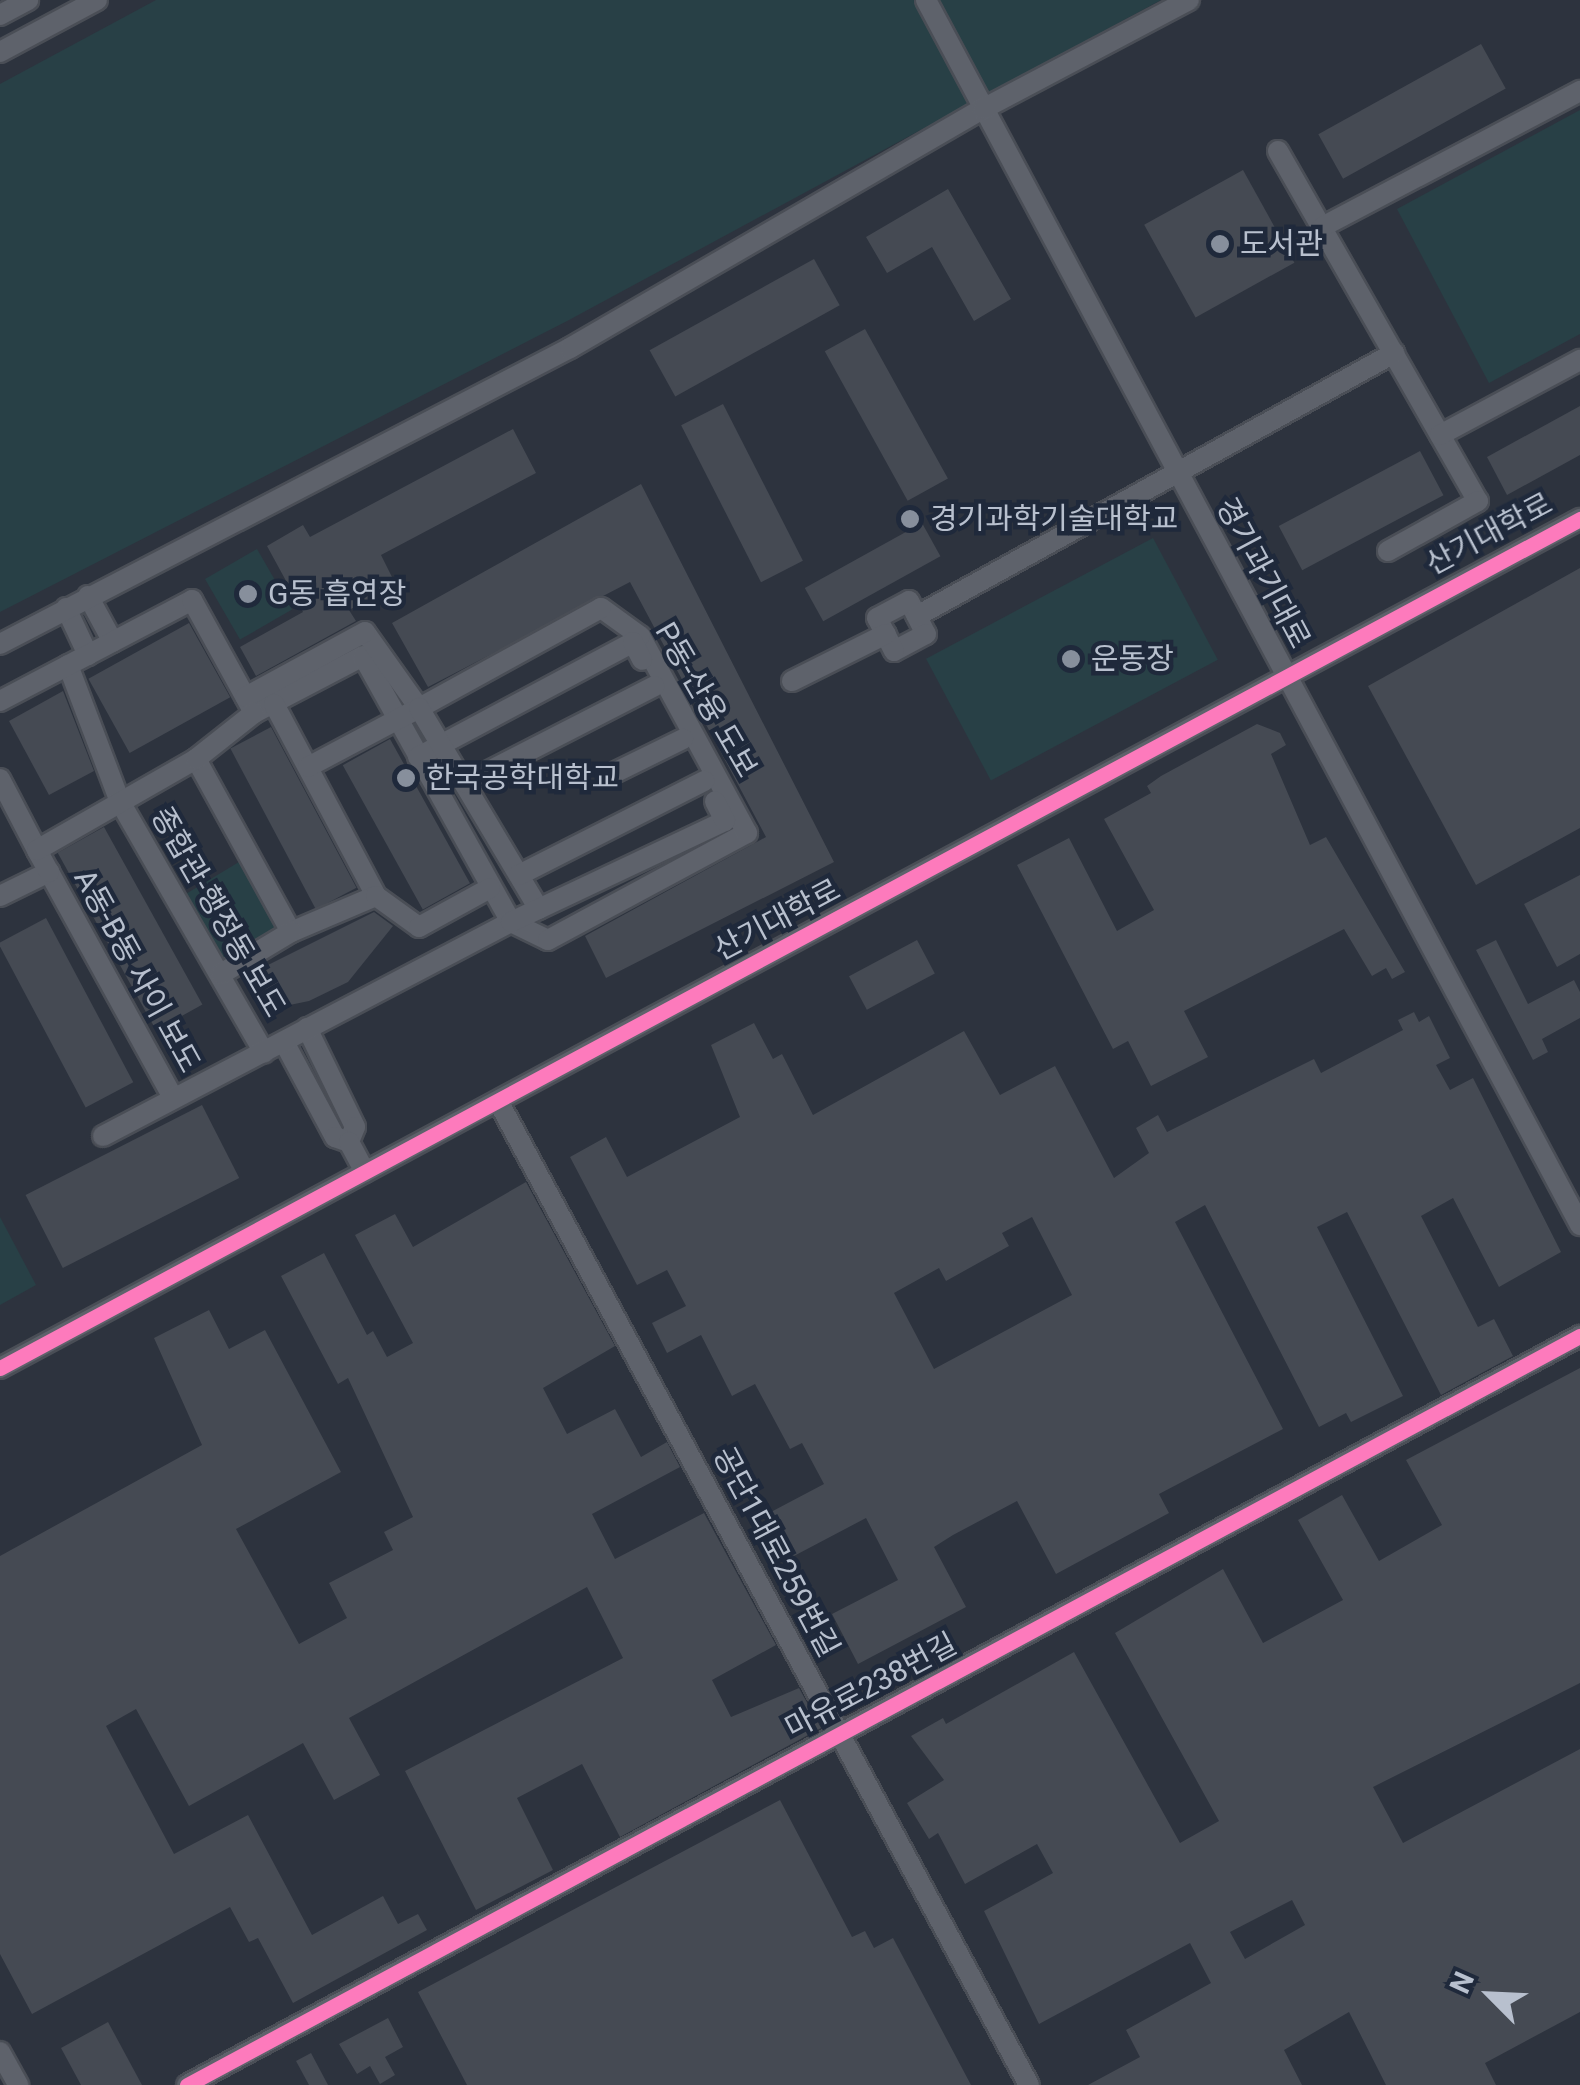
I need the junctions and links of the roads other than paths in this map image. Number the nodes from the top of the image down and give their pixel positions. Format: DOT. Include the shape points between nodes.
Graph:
graph roads {
  1 [pos="28,0"];
  2 [pos="98,0"];
  3 [pos="926,0"];
  4 [pos="1188,0"];
  5 [pos="0,15"];
  6 [pos="0,52"];
  7 [pos="1580,91"];
  8 [pos="983,109"];
  9 [pos="1278,151"];
  10 [pos="1322,227"];
  11 [pos="1394,353"];
  12 [pos="1580,360"];
  13 [pos="1440,435"];
  14 [pos="1177,474"];
  15 [pos="1580,519"];
  16 [pos="1388,551"];
  17 [pos="88,596"];
  18 [pos="66,608"];
  19 [pos="113,642"];
  20 [pos="0,644"];
  21 [pos="88,655"];
  22 [pos="68,665"];
  23 [pos="1285,678"];
  24 [pos="792,681"];
  25 [pos="655,686"];
  26 [pos="0,702"];
  27 [pos="274,704"];
  28 [pos="250,705"];
  29 [pos="419,708"];
  30 [pos="397,719"];
  31 [pos="682,739"];
  32 [pos="443,744"];
  33 [pos="418,757"];
  34 [pos="196,759"];
  35 [pos="308,768"];
  36 [pos="616,772"];
  37 [pos="0,779"];
  38 [pos="704,781"];
  39 [pos="466,783"];
  40 [pos="120,802"];
  41 [pos="37,850"];
  42 [pos="49,872"];
  43 [pos="519,875"];
  44 [pos="490,888"];
  45 [pos="0,896"];
  46 [pos="376,896"];
  47 [pos="540,909"];
  48 [pos="511,922"];
  49 [pos="291,932"];
  50 [pos="220,974"];
  51 [pos="308,1028"];
  52 [pos="284,1042"];
  53 [pos="264,1052"];
  54 [pos="173,1098"];
  55 [pos="498,1101"];
  56 [pos="102,1136"];
  57 [pos="349,1142"];
  58 [pos="365,1172"];
  59 [pos="1580,1224"];
  60 [pos="1580,1336"];
  61 [pos="0,1368"];
  62 [pos="840,1734"];
  63 [pos="0,2052"];
  64 [pos="18,2085"];
  65 [pos="187,2085"];
  66 [pos="1029,2085"];
  1 -- 5 [label="street"];
  2 -- 6 [label="street"];
  3 -- 8 [label="street, 경기과기대로"];
  4 -- 8 [label="street"];
  7 -- 10 [label="street"];
  8 -- 14 [label="street, 경기과기대로"];
  8 -- 17 [label="street" via="570,348"];
  9 -- 10 [label="street"];
  10 -- 11 [label="street"];
  11 -- 13 [label="street"];
  11 -- 14 [label="street"];
  12 -- 13 [label="street"];
  13 -- 16 [label="street" via="1478,501"];
  14 -- 23 [label="street, 경기과기대로"];
  14 -- 24 [label="street" via="917,616 909,602 877,618 886,634"];
  15 -- 23 [label="street, 산기대학로"];
  17 -- 18 [label="street"];
  17 -- 19 [label="street"];
  18 -- 20 [label="street"];
  18 -- 21 [label="street"];
  19 -- 21 [label="street"];
  19 -- 28 [label="street" via="192,600"];
  21 -- 22 [label="street"];
  22 -- 26 [label="street"];
  22 -- 40 [label="street, 종합관-행정동 보도"];
  23 -- 55 [label="street, 산기대학로"];
  23 -- 59 [label="street, 경기과기대로"];
  25 -- 31 [label="street"];
  25 -- 32 [label="street" via="633,642"];
  25 -- 39 [label="street"];
  27 -- 28 [label="street"];
  27 -- 30 [label="street" via="363,656"];
  27 -- 35 [label="street"];
  28 -- 29 [label="street" via="365,632"];
  28 -- 34 [label="street"];
  29 -- 30 [label="street"];
  29 -- 32 [label="street"];
  29 -- 48 [label="street, P동-산융 도보" via="601,608 640,636 747,833 548,940"];
  30 -- 33 [label="street"];
  30 -- 35 [label="street"];
  31 -- 36 [label="street"];
  31 -- 38 [label="street"];
  32 -- 33 [label="street"];
  32 -- 39 [label="street"];
  33 -- 44 [label="street"];
  34 -- 40 [label="street"];
  34 -- 49 [label="street"];
  35 -- 46 [label="street"];
  37 -- 41 [label="street, A동-B동 사이 보도"];
  38 -- 43 [label="street"];
  38 -- 47 [label="street" via="725,820"];
  39 -- 43 [label="street"];
  40 -- 41 [label="street"];
  40 -- 50 [label="street, 종합관-행정동 보도"];
  41 -- 42 [label="street, A동-B동 사이 보도"];
  42 -- 45 [label="street"];
  42 -- 54 [label="street, A동-B동 사이 보도"];
  43 -- 47 [label="street"];
  44 -- 46 [label="street" via="419,927"];
  44 -- 48 [label="street"];
  46 -- 49 [label="street"];
  47 -- 48 [label="street"];
  48 -- 51 [label="street"];
  49 -- 50 [label="street"];
  50 -- 53 [label="street, 종합관-행정동 보도"];
  51 -- 52 [label="street"];
  51 -- 57 [label="street" via="355,1127"];
  52 -- 53 [label="street"];
  52 -- 57 [label="street" via="335,1137"];
  53 -- 54 [label="street"];
  54 -- 56 [label="street"];
  55 -- 58 [label="street, 산기대학로"];
  55 -- 62 [label="street, 공단1대로259번길"];
  57 -- 58 [label="street"];
  58 -- 61 [label="street, 산기대학로"];
  60 -- 62 [label="street, 마유로238번길"];
  62 -- 65 [label="street, 마유로238번길"];
  62 -- 66 [label="street, 공단1대로259번길"];
  63 -- 64 [label="street"];
}
